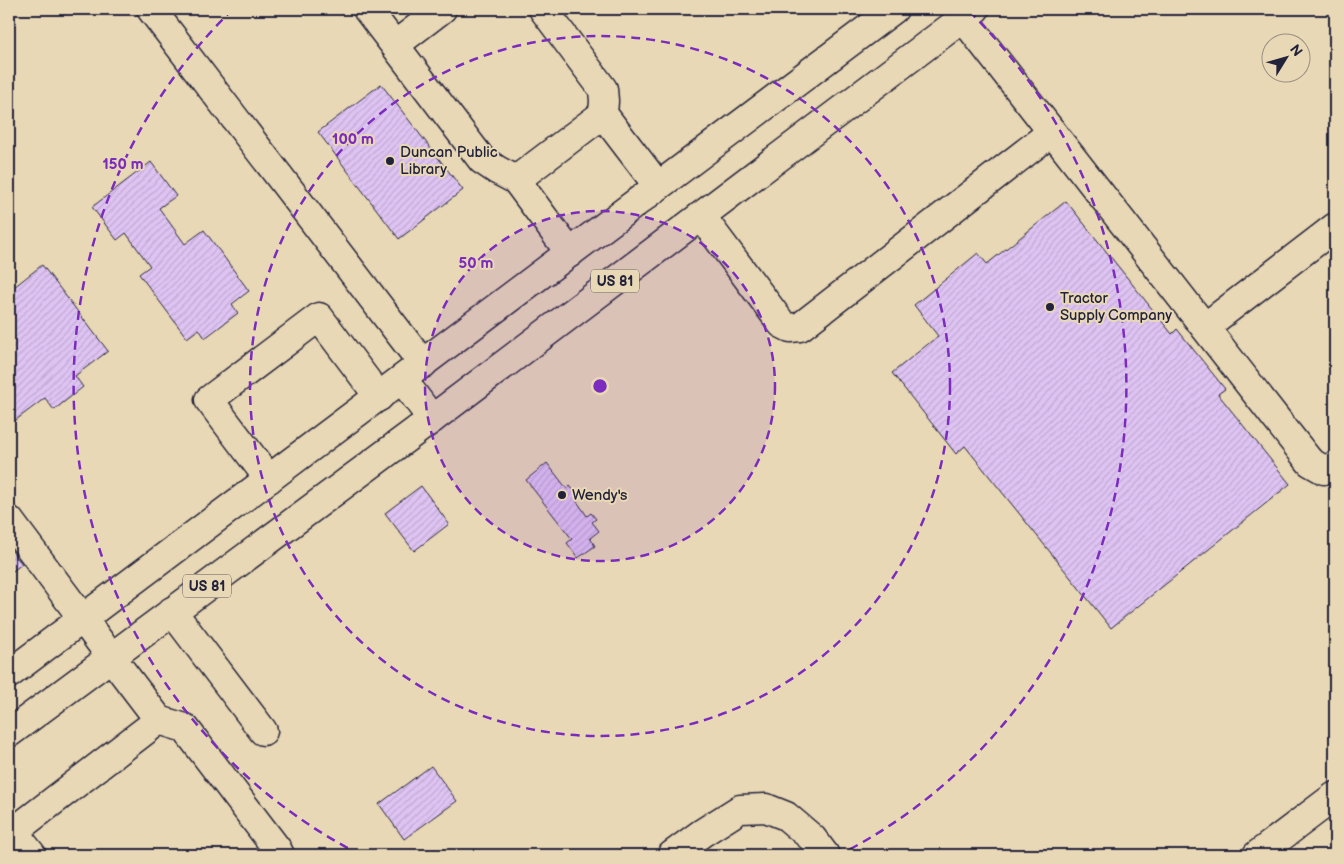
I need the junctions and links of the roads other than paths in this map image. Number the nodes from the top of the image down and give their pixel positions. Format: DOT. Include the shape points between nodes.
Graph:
graph roads {
  1 [pos="151,9"];
  2 [pos="367,9"];
  3 [pos="442,9"];
  4 [pos="543,9"];
  5 [pos="894,9"];
  6 [pos="965,12"];
  7 [pos="395,45"];
  8 [pos="603,114"];
  9 [pos="1052,132"];
  10 [pos="516,180"];
  11 [pos="658,186"];
  12 [pos="701,216"];
  13 [pos="1335,227"];
  14 [pos="570,253"];
  15 [pos="1205,327"];
  16 [pos="413,372"];
  17 [pos="379,397"];
  18 [pos="432,419"];
  19 [pos="1335,466"];
  20 [pos="269,479"];
  21 [pos="9,520"];
  22 [pos="172,611"];
  23 [pos="83,619"];
  24 [pos="111,657"];
  25 [pos="9,674"];
  26 [pos="159,720"];
  27 [pos="263,731"];
  28 [pos="9,734"];
  29 [pos="1335,796"];
  30 [pos="11,833"];
  31 [pos="32,855"];
  32 [pos="280,855"];
  33 [pos="672,855"];
  34 [pos="825,855"];
  35 [pos="1257,855"];
  1 -- 16 [label="main road"];
  2 -- 7 [label="main road"];
  3 -- 7 [label="main road"];
  4 -- 8 [label="main road" via="603,89"];
  5 -- 11 [label="main road"];
  6 -- 9 [label="main road"];
  6 -- 12 [label="main road, US 81"];
  7 -- 10 [label="main road" via="482,160"];
  8 -- 10 [label="main road"];
  8 -- 11 [label="main road"];
  9 -- 12 [label="main road" via="800,327 790,328 782,324"];
  9 -- 15 [label="main road"];
  10 -- 14 [label="main road"];
  11 -- 14 [label="main road"];
  12 -- 18 [label="main road, US 81"];
  13 -- 15 [label="main road"];
  14 -- 16 [label="main road"];
  15 -- 19 [label="main road" via="1310,462 1324,470"];
  16 -- 17 [label="main road"];
  16 -- 18 [label="main road"];
  17 -- 20 [label="main road"];
  17 -- 20 [label="main road" via="319,317 209,400"];
  18 -- 22 [label="main road, US 81"];
  20 -- 23 [label="main road"];
  21 -- 23 [label="main road"];
  22 -- 24 [label="main road, US 81"];
  22 -- 27 [label="main road"];
  23 -- 24 [label="main road"];
  23 -- 25 [label="main road"];
  24 -- 26 [label="main road"];
  24 -- 28 [label="main road, US 81"];
  26 -- 30 [label="main road"];
  26 -- 32 [label="main road" via="185,728"];
  29 -- 35 [label="main road"];
  30 -- 31 [label="main road"];
  33 -- 34 [label="main road" via="740,809 766,808 786,816 812,838"];
}
